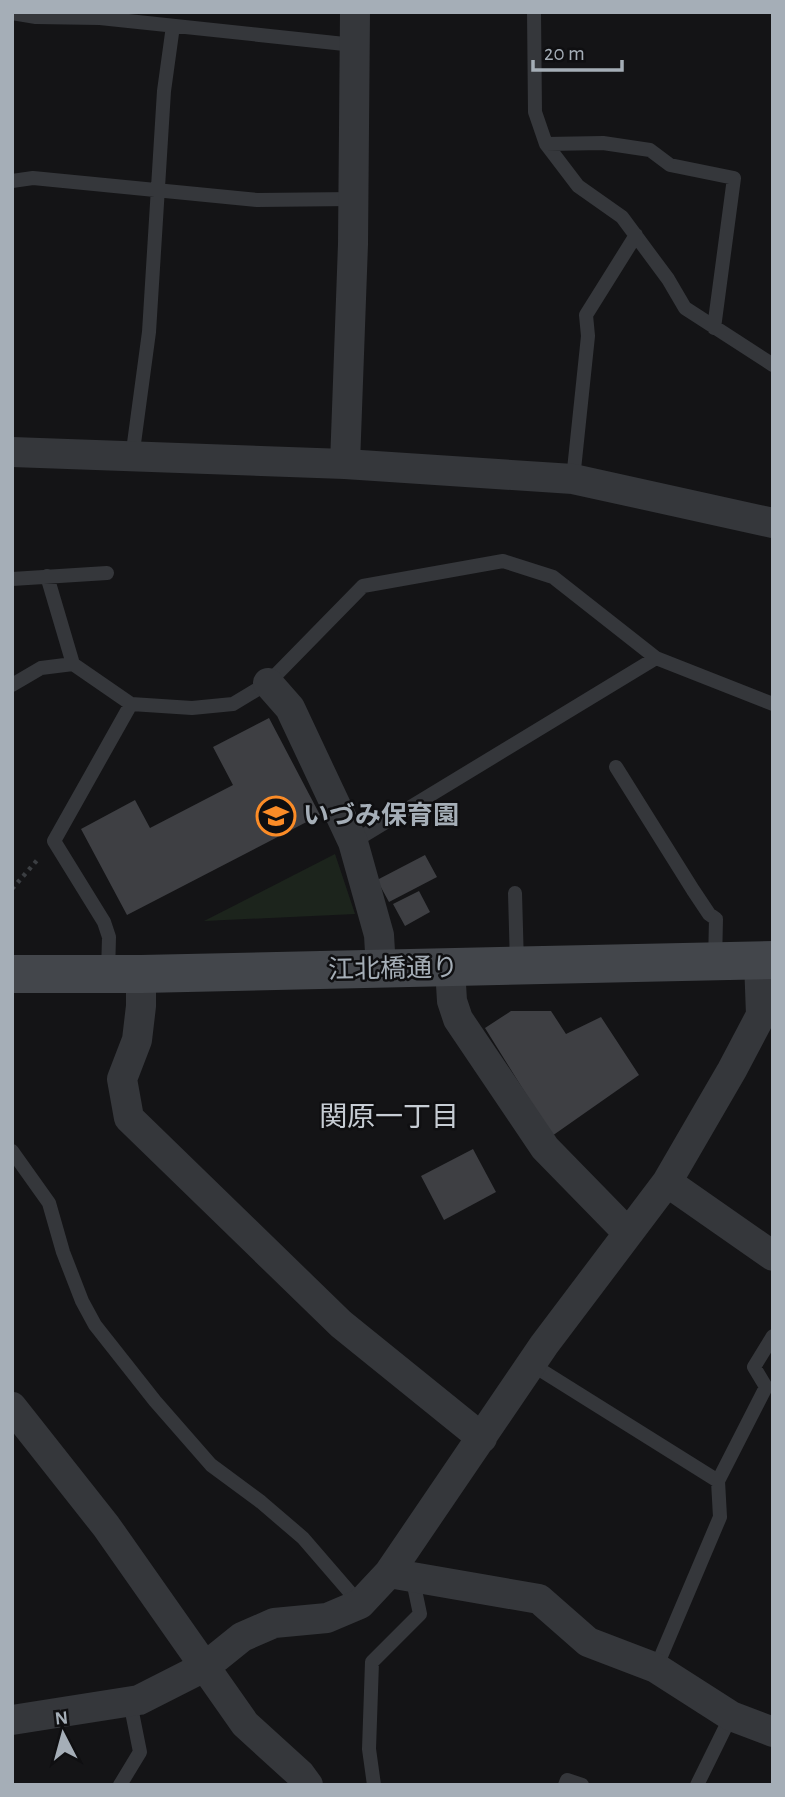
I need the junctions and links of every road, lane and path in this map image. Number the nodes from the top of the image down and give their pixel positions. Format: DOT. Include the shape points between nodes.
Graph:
graph roads {
  1 [pos="355,12"];
  2 [pos="534,12"];
  3 [pos="12,13"];
  4 [pos="173,26"];
  5 [pos="354,45"];
  6 [pos="546,144"];
  7 [pos="12,181"];
  8 [pos="156,189"];
  9 [pos="354,199"];
  10 [pos="636,235"];
  11 [pos="714,328"];
  12 [pos="773,365"];
  13 [pos="12,452"];
  14 [pos="132,458"];
  15 [pos="345,464"];
  16 [pos="573,479"];
  17 [pos="773,523"];
  18 [pos="107,573"];
  19 [pos="47,576"];
  20 [pos="12,579"];
  21 [pos="656,658"];
  22 [pos="74,664"];
  23 [pos="268,683"];
  24 [pos="12,685"];
  25 [pos="131,704"];
  26 [pos="773,704"];
  27 [pos="616,767"];
  28 [pos="54,841"];
  29 [pos="353,842"];
  30 [pos="12,889"];
  31 [pos="515,893"];
  32 [pos="766,961"];
  33 [pos="715,963"];
  34 [pos="517,967"];
  35 [pos="450,968"];
  36 [pos="381,969"];
  37 [pos="12,974"];
  38 [pos="124,974"];
  39 [pos="12,1151"];
  40 [pos="667,1182"];
  41 [pos="628,1233"];
  42 [pos="773,1256"];
  43 [pos="773,1336"];
  44 [pos="531,1364"];
  45 [pos="12,1407"];
  46 [pos="482,1438"];
  47 [pos="719,1481"];
  48 [pos="400,1575"];
  49 [pos="360,1604"];
  50 [pos="206,1666"];
  51 [pos="656,1668"];
  52 [pos="130,1702"];
  53 [pos="731,1716"];
  54 [pos="12,1720"];
  55 [pos="773,1732"];
  56 [pos="120,1785"];
  57 [pos="308,1785"];
  58 [pos="374,1785"];
  59 [pos="565,1785"];
  60 [pos="582,1785"];
  61 [pos="697,1785"];
  1 -- 5 [label="street"];
  2 -- 6 [label="lane" via="535,112"];
  3 -- 4 [label="lane"];
  4 -- 5 [label="lane"];
  4 -- 8 [label="lane"];
  5 -- 9 [label="street"];
  6 -- 10 [label="lane" via="578,186 622,217"];
  6 -- 11 [label="lane" via="604,143 650,150 670,165 734,178"];
  7 -- 8 [label="lane" via="33,178"];
  8 -- 9 [label="lane" via="257,201"];
  8 -- 14 [label="lane" via="149,332"];
  9 -- 15 [label="street"];
  10 -- 11 [label="lane" via="685,308"];
  10 -- 16 [label="lane" via="586,316 588,336"];
  11 -- 12 [label="lane"];
  13 -- 14 [label="street"];
  14 -- 15 [label="street"];
  15 -- 16 [label="street"];
  16 -- 17 [label="street"];
  18 -- 19 [label="lane"];
  19 -- 20 [label="lane"];
  19 -- 22 [label="lane"];
  21 -- 23 [label="lane" via="553,577 503,561 363,586"];
  21 -- 26 [label="lane"];
  21 -- 29 [label="lane"];
  22 -- 24 [label="lane" via="41,668"];
  22 -- 25 [label="lane"];
  23 -- 25 [label="lane" via="233,704 192,708"];
  23 -- 29 [label="street" via="289,708"];
  25 -- 28 [label="lane"];
  27 -- 33 [label="lane" via="716,919"];
  28 -- 30 [label="path"];
  28 -- 38 [label="lane" via="104,922"];
  29 -- 36 [label="street" via="379,935"];
  31 -- 34 [label="lane"];
  32 -- 33 [label="main road, 江北橋通り"];
  32 -- 40 [label="street" via="761,1015"];
  33 -- 34 [label="main road, 江北橋通り"];
  34 -- 35 [label="main road, 江北橋通り"];
  35 -- 36 [label="main road, 江北橋通り"];
  35 -- 41 [label="street" via="458,1019 545,1148"];
  36 -- 38 [label="main road, 江北橋通り"];
  37 -- 38 [label="main road, 江北橋通り"];
  38 -- 46 [label="street" via="141,1006 137,1040 122,1079 129,1118 341,1324"];
  39 -- 49 [label="lane" via="48,1203 63,1252 95,1325 211,1465 303,1538"];
  40 -- 41 [label="street"];
  40 -- 42 [label="street"];
  41 -- 44 [label="street"];
  43 -- 47 [label="lane" via="754,1367 766,1387"];
  44 -- 46 [label="street"];
  44 -- 47 [label="lane"];
  45 -- 50 [label="street" via="106,1526"];
  46 -- 48 [label="street" via="414,1533"];
  47 -- 51 [label="lane" via="720,1517"];
  48 -- 49 [label="street"];
  48 -- 51 [label="street" via="539,1599 588,1642"];
  48 -- 58 [label="lane" via="420,1614 372,1662 369,1749"];
  49 -- 50 [label="street" via="327,1618 274,1623 243,1637"];
  50 -- 52 [label="street"];
  50 -- 57 [label="street" via="245,1724"];
  51 -- 53 [label="street"];
  52 -- 54 [label="street"];
  52 -- 56 [label="lane" via="140,1752"];
  53 -- 55 [label="street"];
  53 -- 61 [label="lane"];
  59 -- 60 [label="lane" via="566,1780"];
}
